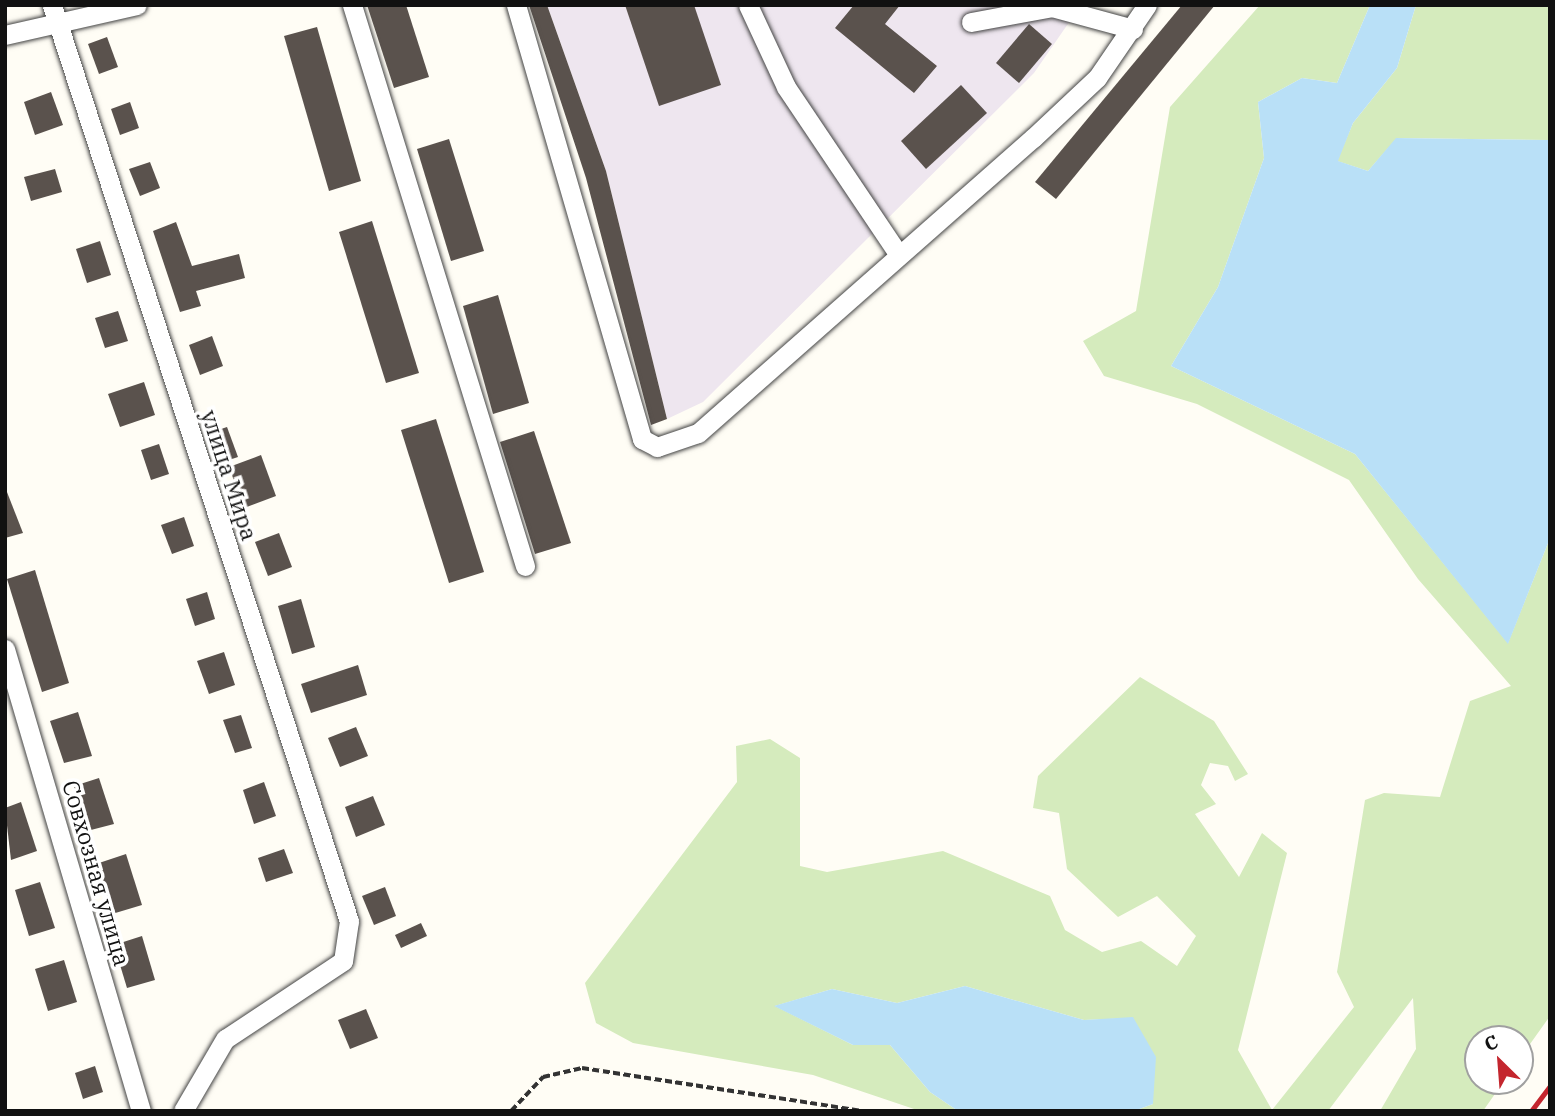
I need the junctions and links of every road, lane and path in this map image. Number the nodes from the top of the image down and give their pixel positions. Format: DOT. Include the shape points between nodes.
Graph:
graph roads {
  1 [pos="137,5"];
  2 [pos="352,5"];
  3 [pos="516,5"];
  4 [pos="748,5"];
  5 [pos="1147,5"];
  6 [pos="54,13"];
  7 [pos="971,22"];
  8 [pos="1133,29"];
  9 [pos="5,34"];
  10 [pos="899,255"];
  11 [pos="525,566"];
  12 [pos="5,649"];
  13 [pos="141,1111"];
  14 [pos="183,1111"];
  15 [pos="511,1111"];
  16 [pos="864,1111"];
  1 -- 6 [label="street"];
  2 -- 11 [label="street"];
  3 -- 10 [label="street" via="642,439 657,447 698,433"];
  4 -- 10 [label="street" via="786,87"];
  5 -- 8 [label="street"];
  6 -- 9 [label="street"];
  6 -- 14 [label="street, улица Мира" via="349,921 343,961 225,1039"];
  7 -- 8 [label="street" via="1052,7"];
  8 -- 10 [label="street" via="1097,78"];
  12 -- 13 [label="street, Совхозная улица"];
  15 -- 16 [label="path" via="543,1077 582,1068"];
}
